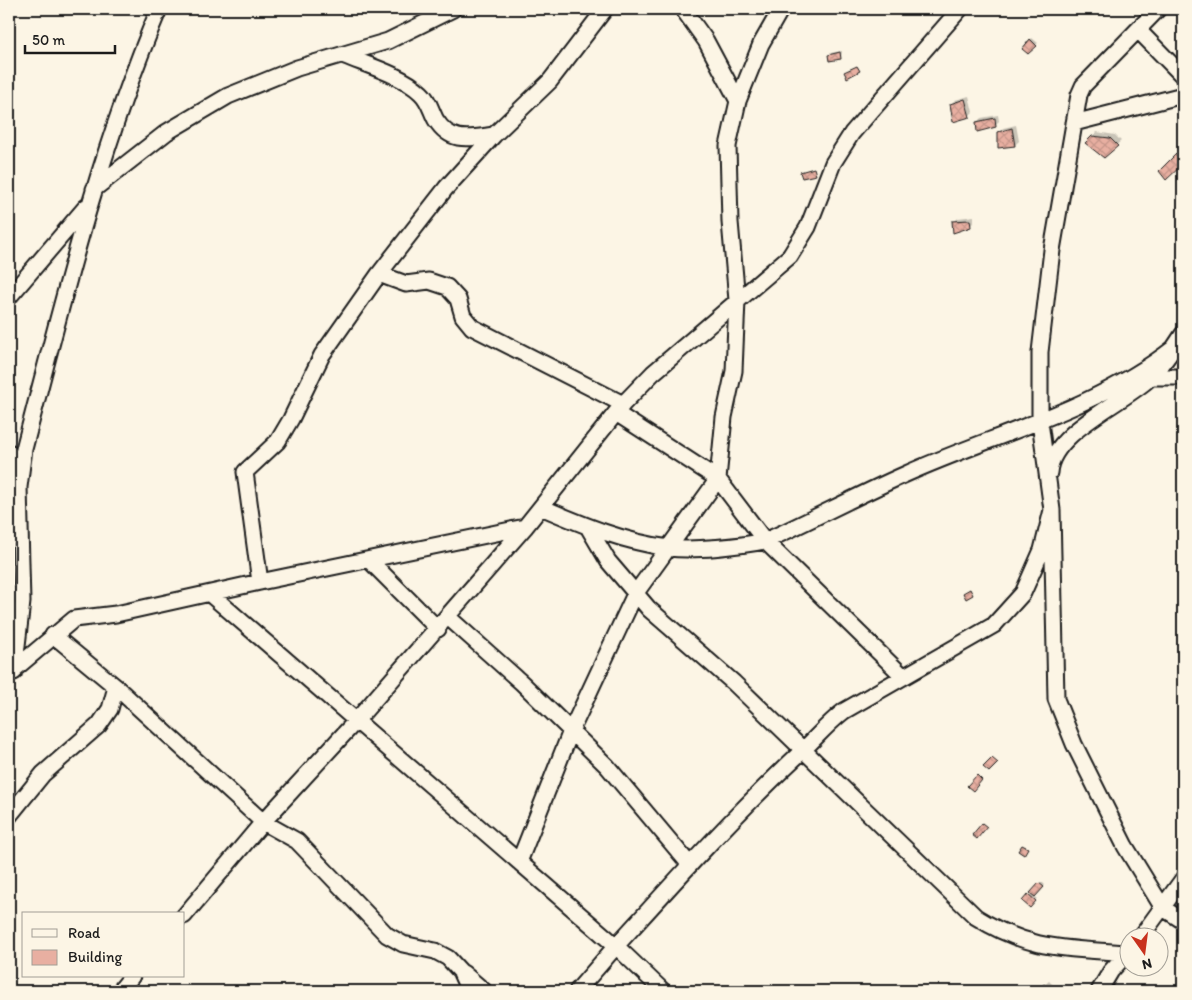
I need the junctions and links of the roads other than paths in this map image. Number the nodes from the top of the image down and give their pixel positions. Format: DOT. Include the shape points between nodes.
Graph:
graph roads {
  1 [pos="453,9"];
  2 [pos="605,9"];
  3 [pos="683,9"];
  4 [pos="781,9"];
  5 [pos="960,9"];
  6 [pos="1158,9"];
  7 [pos="155,13"];
  8 [pos="946,16"];
  9 [pos="1139,31"];
  10 [pos="345,56"];
  11 [pos="1183,76"];
  12 [pos="1183,95"];
  13 [pos="738,101"];
  14 [pos="1074,123"];
  15 [pos="494,135"];
  16 [pos="94,189"];
  17 [pos="89,204"];
  18 [pos="379,274"];
  19 [pos="9,297"];
  20 [pos="737,300"];
  21 [pos="1183,334"];
  22 [pos="1174,348"];
  23 [pos="1151,377"];
  24 [pos="1183,377"];
  25 [pos="620,408"];
  26 [pos="1040,422"];
  27 [pos="9,452"];
  28 [pos="20,476"];
  29 [pos="718,478"];
  30 [pos="1049,479"];
  31 [pos="541,507"];
  32 [pos="1052,510"];
  33 [pos="526,527"];
  34 [pos="588,527"];
  35 [pos="764,541"];
  36 [pos="670,548"];
  37 [pos="369,560"];
  38 [pos="260,582"];
  39 [pos="210,594"];
  40 [pos="635,594"];
  41 [pos="443,623"];
  42 [pos="53,635"];
  43 [pos="11,673"];
  44 [pos="903,676"];
  45 [pos="116,687"];
  46 [pos="355,722"];
  47 [pos="571,731"];
  48 [pos="804,749"];
  49 [pos="9,816"];
  50 [pos="264,822"];
  51 [pos="519,862"];
  52 [pos="690,865"];
  53 [pos="1183,879"];
  54 [pos="1163,908"];
  55 [pos="185,915"];
  56 [pos="1183,921"];
  57 [pos="1148,928"];
  58 [pos="616,946"];
  59 [pos="1120,952"];
  60 [pos="1120,961"];
  61 [pos="460,971"];
  62 [pos="130,978"];
  63 [pos="120,991"];
  64 [pos="469,991"];
  65 [pos="484,991"];
  66 [pos="577,991"];
  67 [pos="663,991"];
  68 [pos="1099,991"];
  1 -- 10 [label="street" via="388,41"];
  2 -- 15 [label="street" via="550,80"];
  3 -- 13 [label="street" via="706,41"];
  4 -- 13 [label="street" via="761,44"];
  5 -- 8 [label="street"];
  6 -- 9 [label="street"];
  7 -- 16 [label="street"];
  8 -- 20 [label="street" via="852,133 833,163 808,227 790,256"];
  9 -- 11 [label="street"];
  9 -- 14 [label="street" via="1083,86"];
  10 -- 15 [label="street" via="421,93 437,121 452,137 463,139"];
  10 -- 16 [label="street" via="297,68 228,96 167,132"];
  12 -- 14 [label="street"];
  13 -- 20 [label="street" via="728,146"];
  14 -- 26 [label="street" via="1052,250 1040,352"];
  15 -- 18 [label="street" via="446,188"];
  16 -- 17 [label="street"];
  17 -- 19 [label="street"];
  17 -- 28 [label="street" via="24,449"];
  18 -- 25 [label="street" via="406,284 429,281 447,287 472,327"];
  18 -- 38 [label="street" via="322,355 278,440 245,472"];
  20 -- 25 [label="street" via="653,373"];
  20 -- 29 [label="street" via="734,371 724,417"];
  21 -- 22 [label="street"];
  22 -- 23 [label="street"];
  22 -- 26 [label="street" via="1132,377"];
  23 -- 24 [label="street"];
  23 -- 30 [label="street" via="1060,446 1050,466"];
  25 -- 29 [label="street"];
  25 -- 31 [label="street"];
  26 -- 30 [label="street"];
  26 -- 35 [label="street" via="906,474"];
  27 -- 28 [label="street"];
  28 -- 43 [label="street" via="22,602"];
  29 -- 35 [label="street"];
  29 -- 36 [label="street"];
  30 -- 32 [label="street"];
  31 -- 33 [label="street"];
  31 -- 34 [label="street"];
  32 -- 44 [label="street" via="1042,550 1023,593 994,625"];
  32 -- 54 [label="street" via="1056,699 1070,737 1124,846"];
  33 -- 37 [label="street"];
  33 -- 41 [label="street"];
  34 -- 36 [label="street"];
  34 -- 40 [label="street" via="608,561"];
  35 -- 36 [label="street" via="741,546"];
  35 -- 44 [label="street"];
  36 -- 40 [label="street"];
  37 -- 38 [label="street"];
  37 -- 41 [label="street"];
  38 -- 39 [label="street"];
  39 -- 42 [label="street" via="116,614 74,619"];
  39 -- 46 [label="street"];
  40 -- 47 [label="street"];
  40 -- 48 [label="street"];
  41 -- 46 [label="street"];
  41 -- 47 [label="street" via="522,683"];
  42 -- 43 [label="street"];
  42 -- 45 [label="street"];
  44 -- 48 [label="street" via="844,711 823,727"];
  45 -- 49 [label="street" via="110,709 99,725 43,774"];
  45 -- 50 [label="street"];
  46 -- 50 [label="street"];
  46 -- 51 [label="street"];
  47 -- 51 [label="street"];
  47 -- 52 [label="street" via="607,766"];
  48 -- 52 [label="street"];
  48 -- 59 [label="street" via="983,922 1039,946"];
  50 -- 55 [label="street"];
  50 -- 61 [label="street" via="297,842 387,935 403,944 435,951 448,958"];
  51 -- 58 [label="street"];
  52 -- 58 [label="street"];
  53 -- 54 [label="street"];
  54 -- 56 [label="street"];
  54 -- 57 [label="street"];
  58 -- 66 [label="street"];
  58 -- 67 [label="street"];
  60 -- 68 [label="street"];
  61 -- 64 [label="street"];
  61 -- 65 [label="street"];
  62 -- 63 [label="street"];
}
